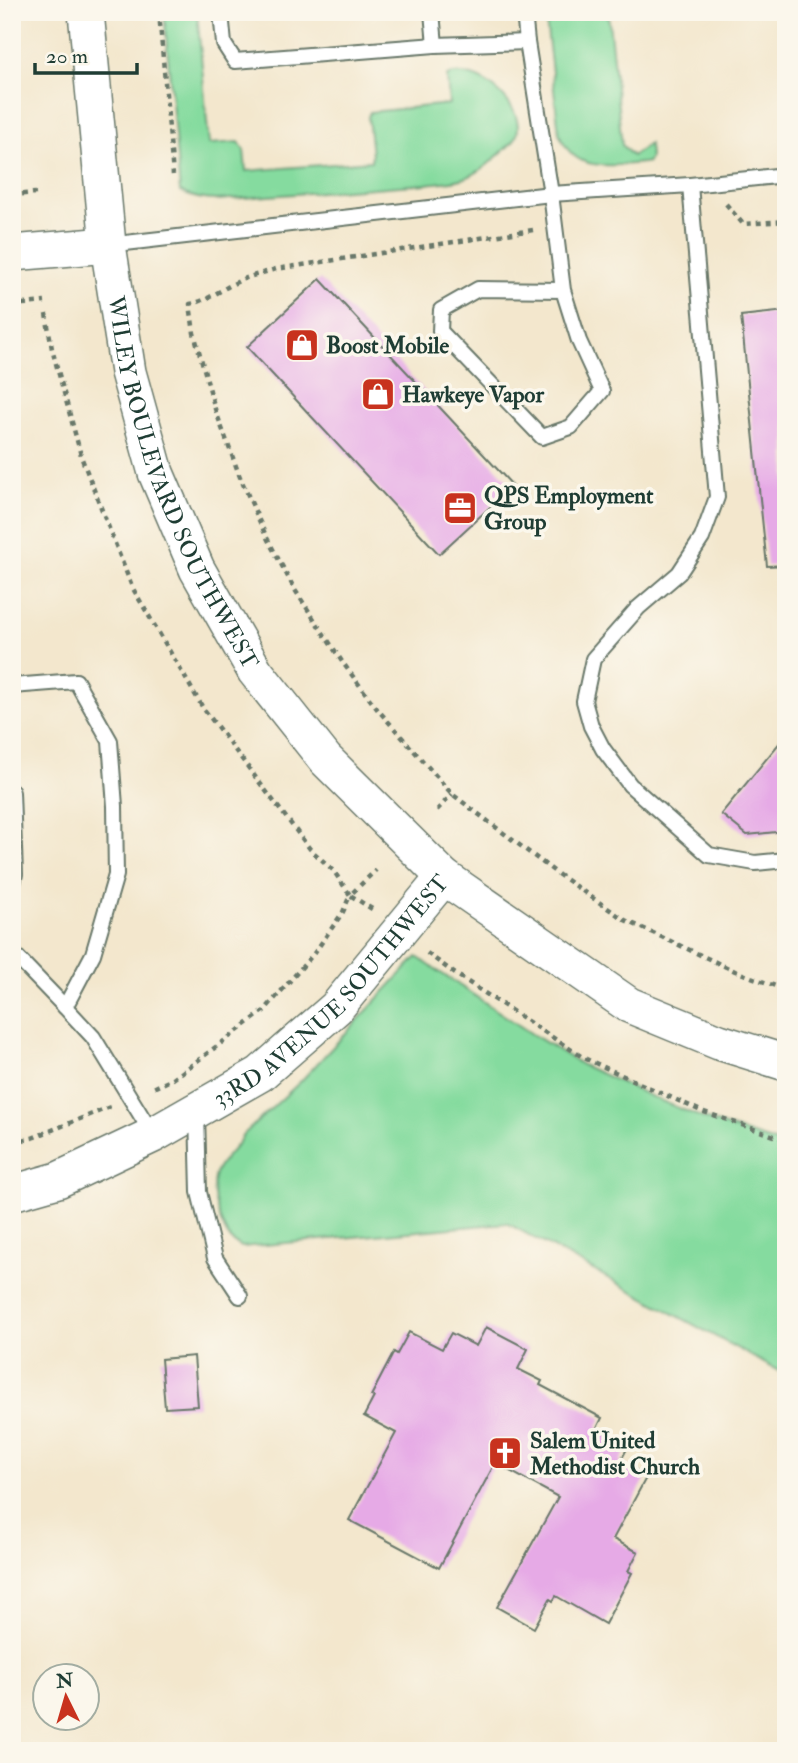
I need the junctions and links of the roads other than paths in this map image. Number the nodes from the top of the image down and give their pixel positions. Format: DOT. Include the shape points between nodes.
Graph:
graph roads {
  1 [pos="86,12"];
  2 [pos="221,12"];
  3 [pos="432,12"];
  4 [pos="524,12"];
  5 [pos="527,42"];
  6 [pos="435,45"];
  7 [pos="786,175"];
  8 [pos="690,185"];
  9 [pos="551,194"];
  10 [pos="108,245"];
  11 [pos="12,253"];
  12 [pos="563,290"];
  13 [pos="12,686"];
  14 [pos="12,792"];
  15 [pos="786,860"];
  16 [pos="444,877"];
  17 [pos="12,889"];
  18 [pos="12,952"];
  19 [pos="65,1007"];
  20 [pos="786,1063"];
  21 [pos="197,1111"];
  22 [pos="153,1135"];
  23 [pos="12,1193"];
  24 [pos="240,1296"];
  1 -- 10 [label="street, WILEY BOULEVARD SOUTHWEST"];
  2 -- 6 [label="lane" via="224,44 235,61"];
  3 -- 6 [label="lane"];
  4 -- 5 [label="lane"];
  5 -- 6 [label="lane"];
  5 -- 9 [label="lane"];
  7 -- 8 [label="lane"];
  8 -- 9 [label="lane"];
  8 -- 15 [label="lane" via="717,497 702,538 679,573 638,608 593,659 584,701 603,749 630,785 709,855 755,863"];
  9 -- 10 [label="lane"];
  9 -- 12 [label="lane"];
  10 -- 11 [label="street"];
  10 -- 16 [label="street, WILEY BOULEVARD SOUTHWEST" via="128,372 156,472 197,569 255,671 325,759"];
  12 -- 12 [label="lane" via="478,289 441,310 440,331 542,437 571,426 602,391"];
  13 -- 19 [label="lane" via="76,681 110,741 116,874 93,954"];
  14 -- 17 [label="lane"];
  16 -- 20 [label="street, 33RD AVENUE SOUTHWEST" via="629,1005 719,1042"];
  16 -- 21 [label="street, 33RD AVENUE SOUTHWEST" via="336,1007 260,1074"];
  18 -- 19 [label="lane"];
  19 -- 22 [label="lane" via="93,1037"];
  21 -- 22 [label="street, 33RD AVENUE SOUTHWEST"];
  21 -- 24 [label="lane" via="200,1192 215,1258"];
  22 -- 23 [label="street, 33RD AVENUE SOUTHWEST" via="58,1180"];
}
